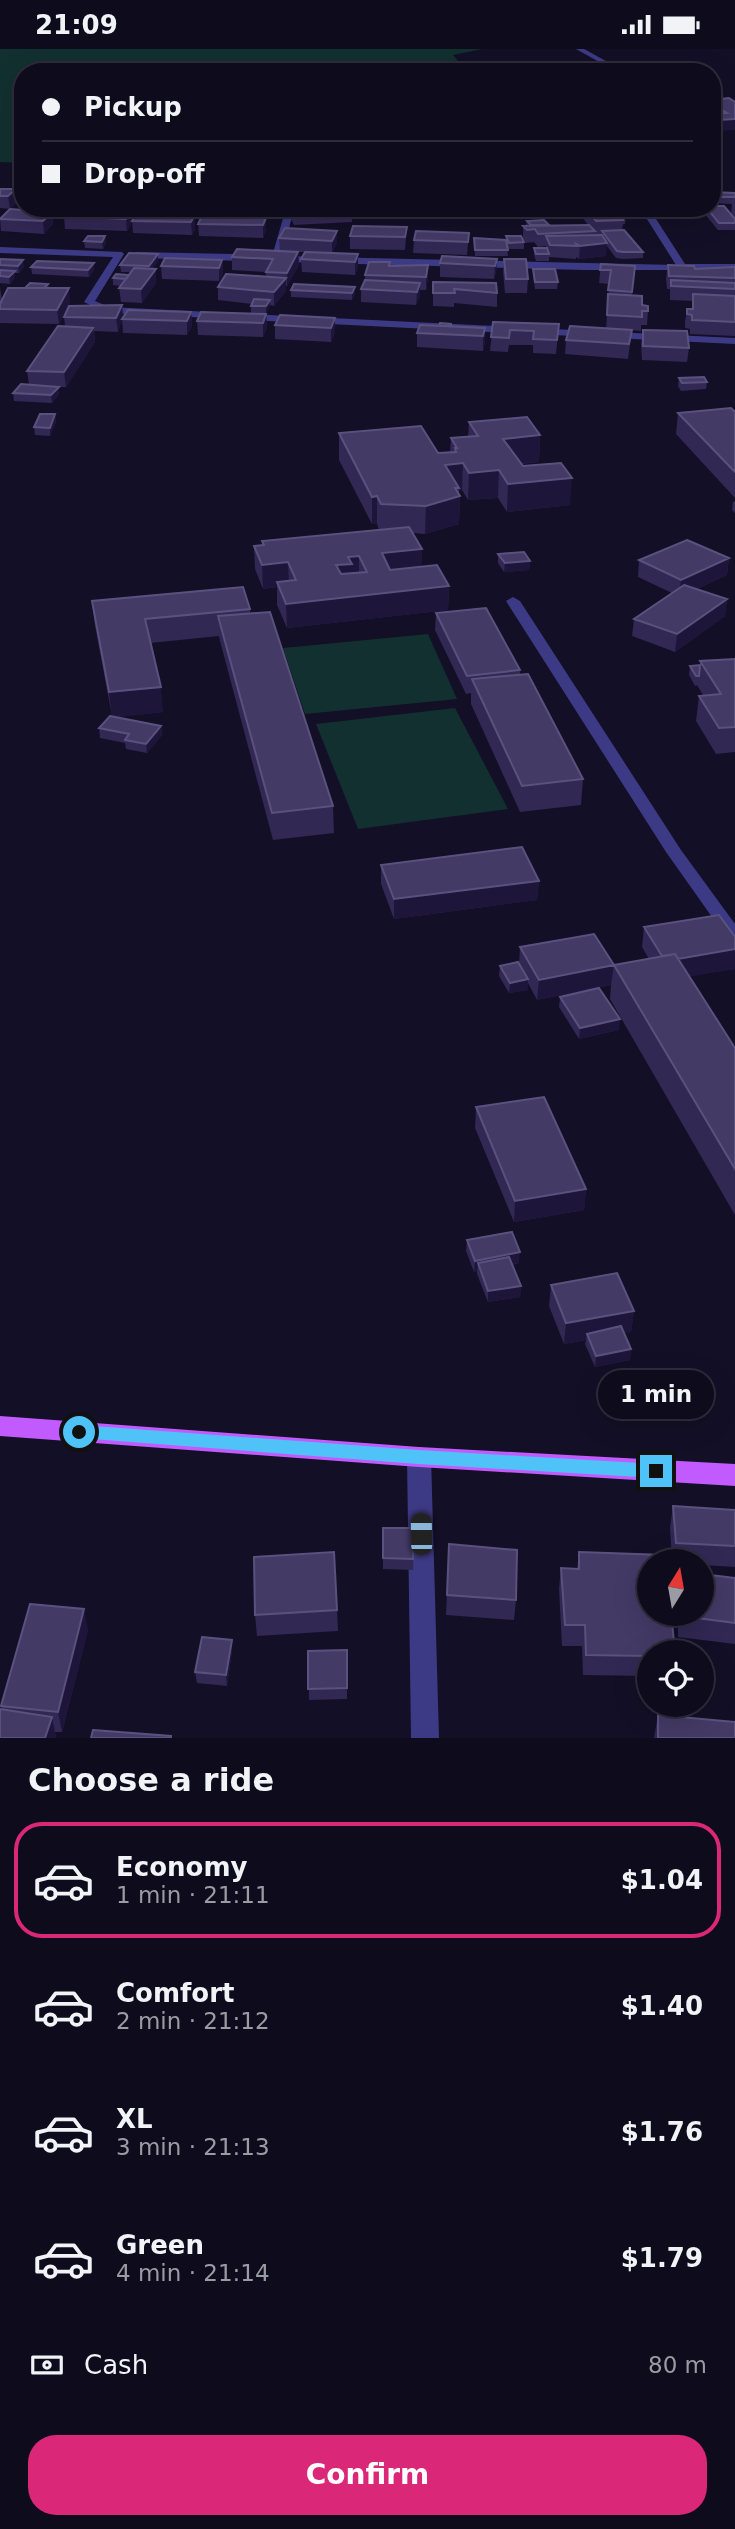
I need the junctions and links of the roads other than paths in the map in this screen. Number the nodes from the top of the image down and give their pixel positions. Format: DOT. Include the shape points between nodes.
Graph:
graph roads {
  1 [pos="579,49"];
  2 [pos="605,63"];
  3 [pos="288,217"];
  4 [pos="650,217"];
  5 [pos="0,250"];
  6 [pos="119,254"];
  7 [pos="277,257"];
  8 [pos="735,267"];
  9 [pos="683,268"];
  10 [pos="735,341"];
  11 [pos="513,601"];
  12 [pos="735,937"];
  13 [pos="0,1426"];
  14 [pos="419,1457"];
  15 [pos="735,1475"];
  16 [pos="425,1738"];
  1 -- 2 [label="street"];
  3 -- 7 [label="street"];
  4 -- 9 [label="street"];
  5 -- 6 [label="street"];
  6 -- 7 [label="street"];
  6 -- 10 [label="street" via="89,302 98,307"];
  7 -- 9 [label="street"];
  8 -- 9 [label="street"];
  11 -- 12 [label="street" via="674,852"];
  13 -- 14 [label="main road"];
  14 -- 15 [label="main road"];
  14 -- 16 [label="street"];
}
